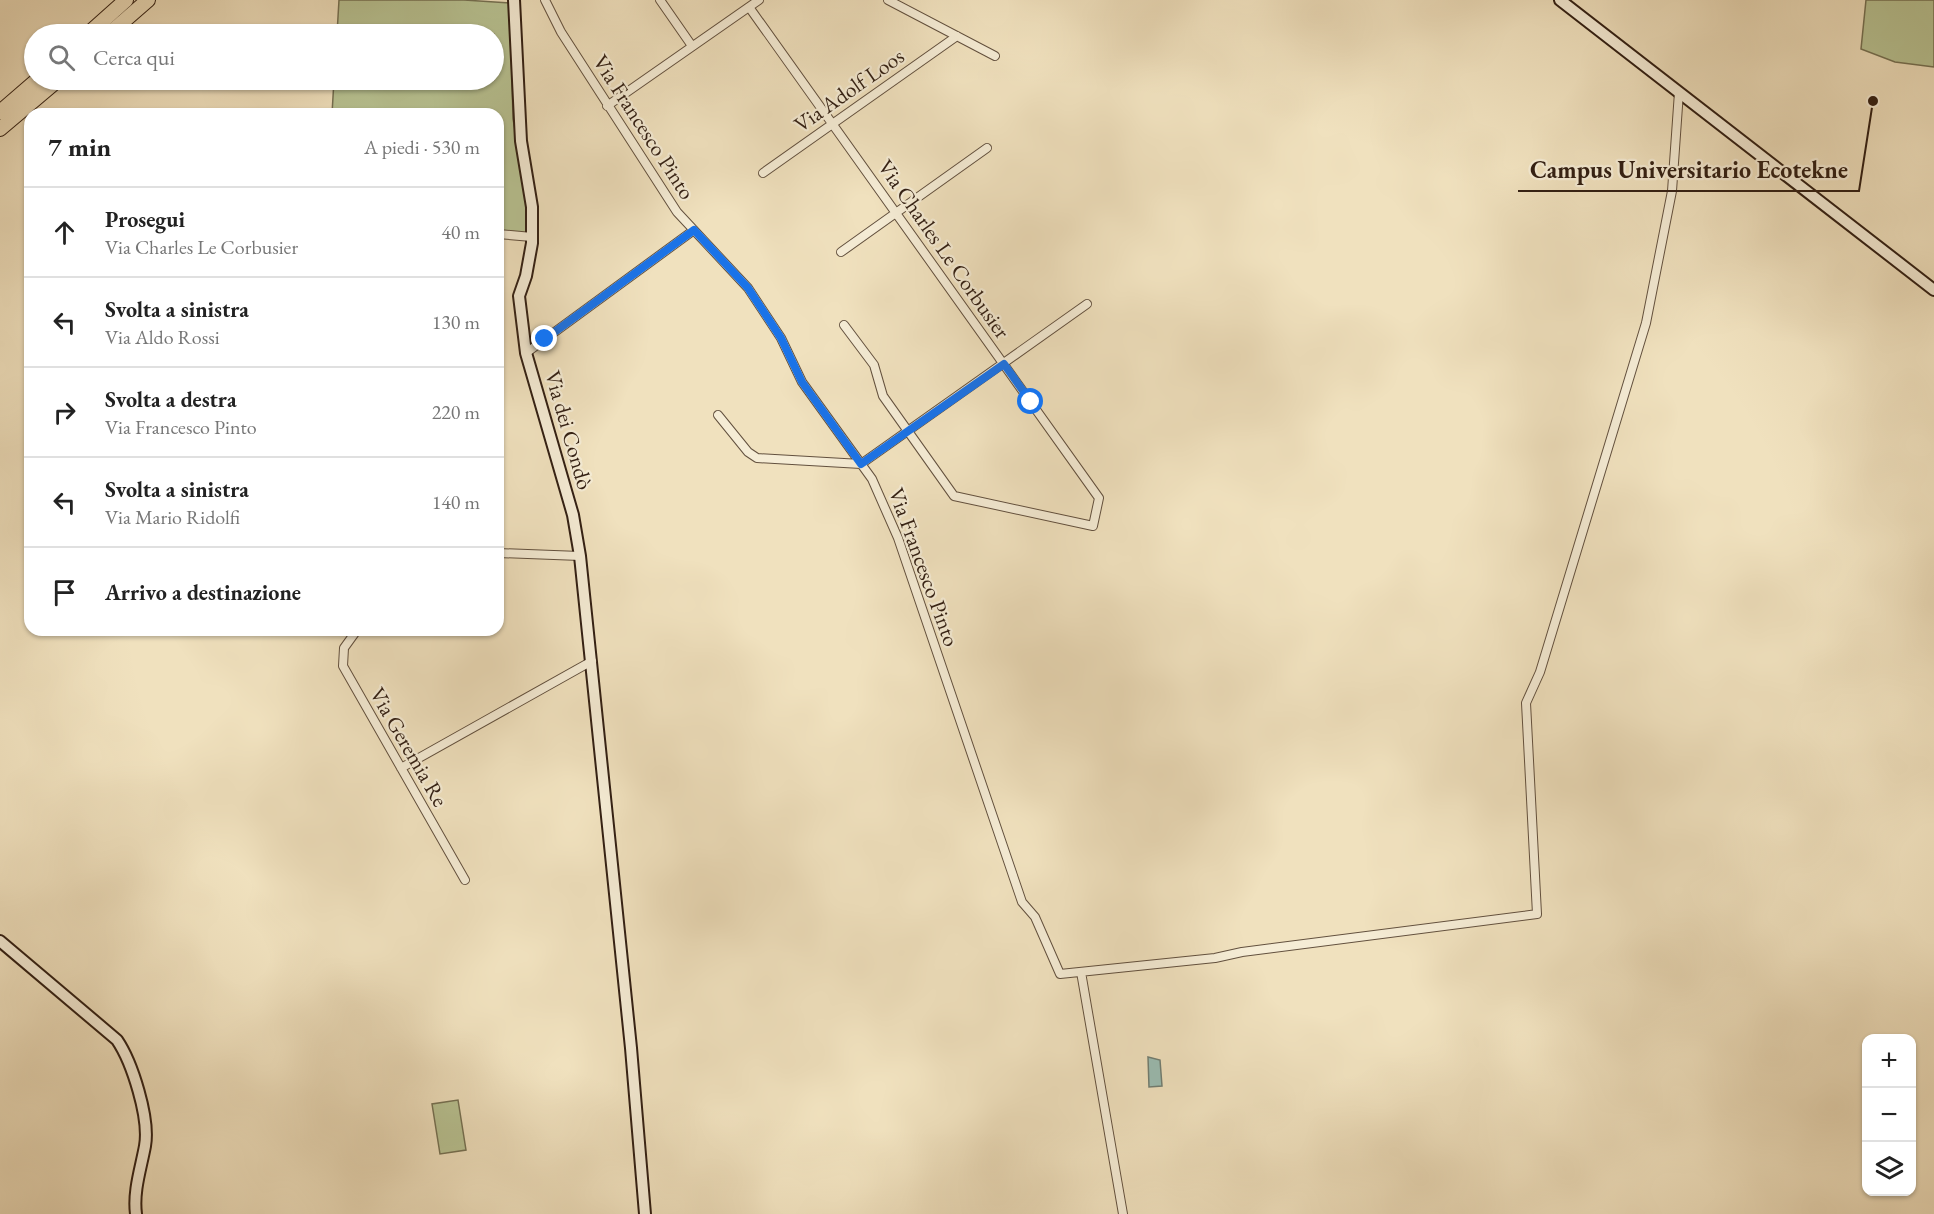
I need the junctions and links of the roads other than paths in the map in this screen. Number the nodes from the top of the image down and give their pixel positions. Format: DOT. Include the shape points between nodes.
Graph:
graph roads {
  1 [pos="126,0"];
  2 [pos="148,0"];
  3 [pos="514,0"];
  4 [pos="545,0"];
  5 [pos="660,0"];
  6 [pos="759,0"];
  7 [pos="888,0"];
  8 [pos="1560,0"];
  9 [pos="749,7"];
  10 [pos="99,24"];
  11 [pos="120,24"];
  12 [pos="957,36"];
  13 [pos="692,46"];
  14 [pos="995,56"];
  15 [pos="25,90"];
  16 [pos="45,90"];
  17 [pos="1679,92"];
  18 [pos="607,106"];
  19 [pos="24,108"];
  20 [pos="24,108"];
  21 [pos="0,112"];
  22 [pos="833,124"];
  23 [pos="0,129"];
  24 [pos="987,148"];
  25 [pos="763,173"];
  26 [pos="896,213"];
  27 [pos="694,230"];
  28 [pos="504,235"];
  29 [pos="532,237"];
  30 [pos="841,252"];
  31 [pos="1934,290"];
  32 [pos="1087,304"];
  33 [pos="844,325"];
  34 [pos="526,352"];
  35 [pos="1004,364"];
  36 [pos="718,415"];
  37 [pos="908,432"];
  38 [pos="861,464"];
  39 [pos="504,553"];
  40 [pos="580,556"];
  41 [pos="353,636"];
  42 [pos="592,661"];
  43 [pos="401,768"];
  44 [pos="465,880"];
  45 [pos="0,941"];
  46 [pos="1081,972"];
  47 [pos="136,1214"];
  48 [pos="645,1214"];
  49 [pos="1123,1214"];
  1 -- 10 [label="highway"];
  2 -- 11 [label="highway"];
  3 -- 29 [label="street, Via dei Condò" via="521,141 532,207"];
  4 -- 18 [label="street, Via Francesco Pinto"];
  5 -- 13 [label="street"];
  6 -- 9 [label="street"];
  7 -- 12 [label="street"];
  8 -- 17 [label="street"];
  9 -- 13 [label="street"];
  9 -- 22 [label="street, Via Charles Le Corbusier"];
  12 -- 14 [label="street"];
  12 -- 22 [label="street, Via Adolf Loos"];
  13 -- 18 [label="street"];
  15 -- 21 [label="highway"];
  16 -- 20 [label="highway"];
  17 -- 31 [label="street"];
  17 -- 46 [label="street" via="1672,191 1646,323 1543,661 1526,703 1537,914 1215,958"];
  18 -- 27 [label="street, Via Francesco Pinto" via="677,212"];
  19 -- 23 [label="highway"];
  22 -- 25 [label="street, Via Adolf Loos"];
  22 -- 26 [label="street, Via Charles Le Corbusier"];
  24 -- 26 [label="street"];
  26 -- 30 [label="street"];
  26 -- 35 [label="street, Via Charles Le Corbusier"];
  27 -- 34 [label="street"];
  27 -- 38 [label="street, Via Francesco Pinto" via="748,288 781,338 802,382"];
  28 -- 29 [label="street"];
  29 -- 34 [label="street, Via dei Condò" via="519,296"];
  32 -- 35 [label="street"];
  33 -- 37 [label="street, Via Charles Le Corbusier" via="874,365 883,396"];
  34 -- 40 [label="street, Via dei Condò" via="573,515"];
  35 -- 37 [label="street"];
  35 -- 37 [label="street, Via Charles Le Corbusier" via="1099,498 1093,526 954,496"];
  36 -- 38 [label="street" via="748,453 757,458"];
  37 -- 38 [label="street"];
  38 -- 46 [label="street, Via Francesco Pinto" via="872,479 898,538 1022,902 1035,916 1060,974"];
  39 -- 40 [label="street"];
  40 -- 42 [label="street, Via dei Condò"];
  41 -- 43 [label="street, Via Geremia Re" via="344,648 343,666"];
  42 -- 43 [label="street"];
  42 -- 48 [label="street, Via dei Condò"];
  43 -- 44 [label="street, Via Geremia Re"];
  45 -- 47 [label="street" via="117,1040 128,1057 146,1144"];
  46 -- 49 [label="street"];
}
